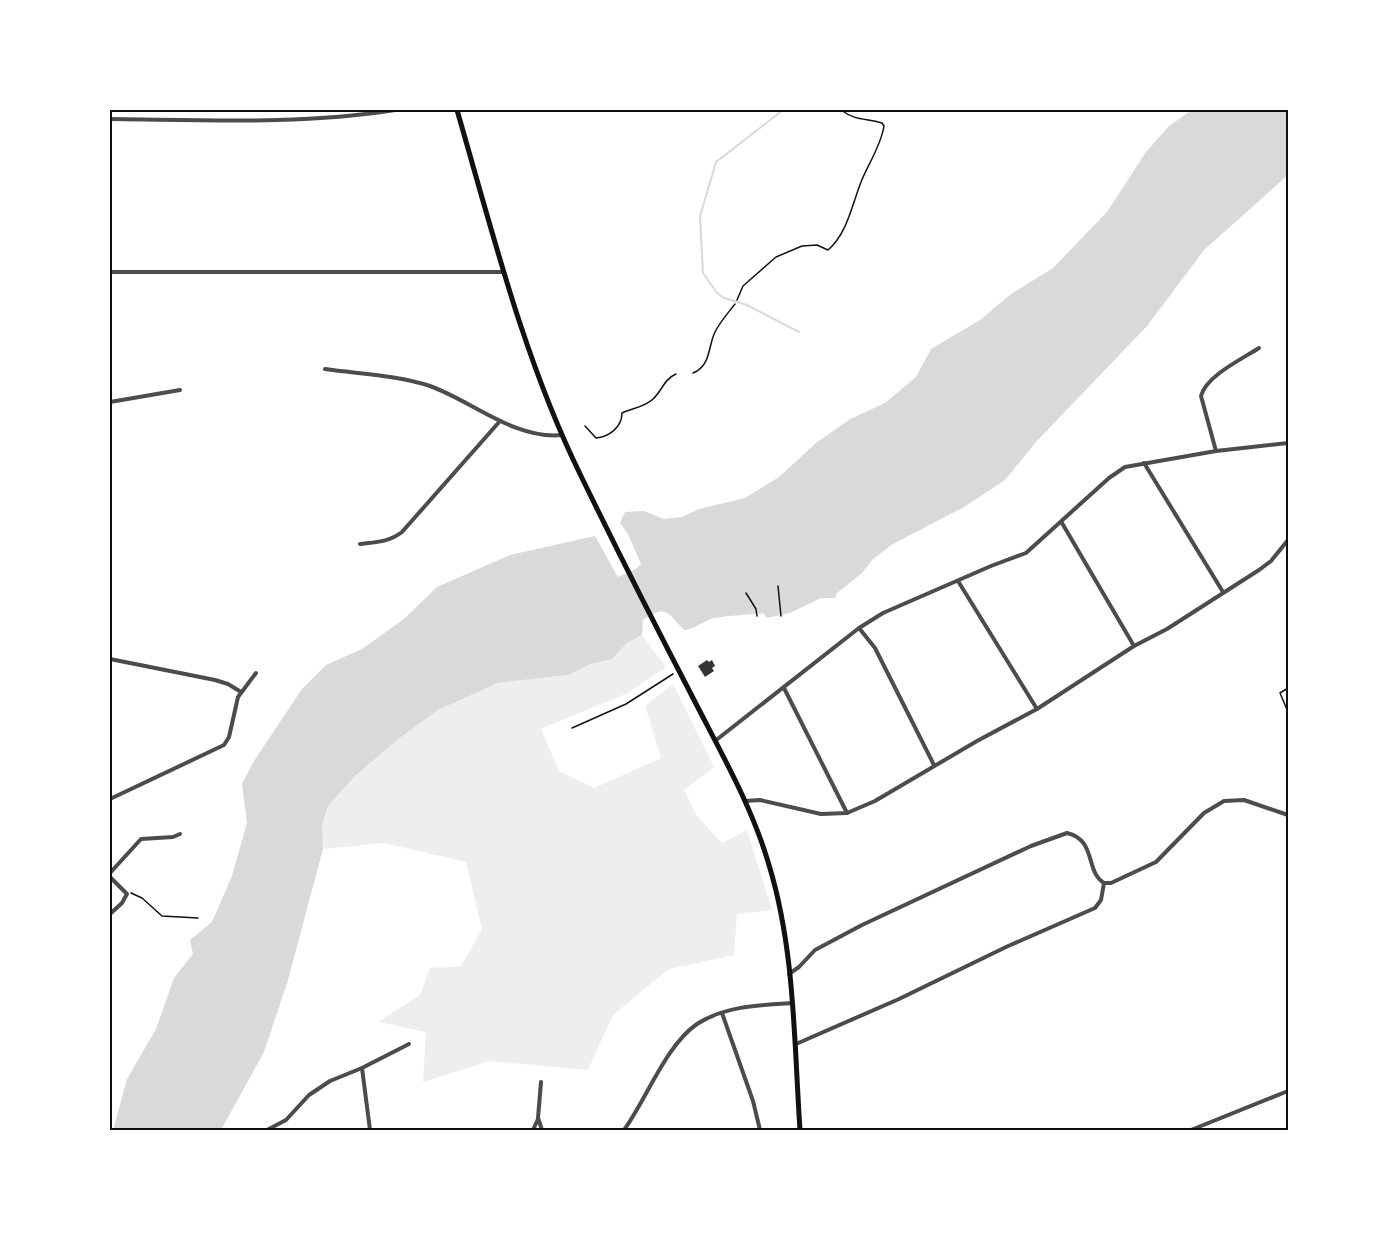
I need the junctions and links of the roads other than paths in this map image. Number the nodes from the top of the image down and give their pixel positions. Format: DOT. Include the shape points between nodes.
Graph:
graph roads {
  1 [pos="395,110"];
  2 [pos="457,110"];
  3 [pos="110,119"];
  4 [pos="110,272"];
  5 [pos="504,272"];
  6 [pos="1259,348"];
  7 [pos="326,369"];
  8 [pos="180,390"];
  9 [pos="110,402"];
  10 [pos="500,421"];
  11 [pos="562,435"];
  12 [pos="1288,443"];
  13 [pos="1216,451"];
  14 [pos="1144,463"];
  15 [pos="1062,523"];
  16 [pos="1288,540"];
  17 [pos="360,544"];
  18 [pos="958,581"];
  19 [pos="1223,592"];
  20 [pos="859,628"];
  21 [pos="1134,646"];
  22 [pos="110,659"];
  23 [pos="256,673"];
  24 [pos="784,688"];
  25 [pos="241,692"];
  26 [pos="1037,709"];
  27 [pos="715,741"];
  28 [pos="934,765"];
  29 [pos="110,799"];
  30 [pos="745,801"];
  31 [pos="847,813"];
  32 [pos="1288,815"];
  33 [pos="180,834"];
  34 [pos="110,875"];
  35 [pos="1104,884"];
  36 [pos="110,914"];
  37 [pos="789,974"];
  38 [pos="792,1003"];
  39 [pos="722,1013"];
  40 [pos="410,1044"];
  41 [pos="794,1045"];
  42 [pos="362,1068"];
  43 [pos="540,1082"];
  44 [pos="1288,1091"];
  45 [pos="538,1119"];
  46 [pos="267,1131"];
  47 [pos="370,1131"];
  48 [pos="533,1131"];
  49 [pos="542,1131"];
  50 [pos="624,1131"];
  51 [pos="759,1131"];
  52 [pos="800,1131"];
  53 [pos="1191,1131"];
  1 -- 3 [label="street" via="309,119"];
  2 -- 5 [label="main road"];
  4 -- 5 [label="street"];
  5 -- 11 [label="main road" via="524,339"];
  6 -- 13 [label="street" via="1210,380 1203,389 1201,396"];
  7 -- 10 [label="street" via="419,382"];
  8 -- 9 [label="street"];
  10 -- 11 [label="street" via="547,435"];
  10 -- 17 [label="street" via="402,532 384,542"];
  11 -- 27 [label="main road"];
  12 -- 13 [label="street"];
  13 -- 14 [label="street"];
  14 -- 15 [label="street" via="1117,471"];
  14 -- 19 [label="street"];
  15 -- 18 [label="street" via="1026,553"];
  15 -- 21 [label="street"];
  16 -- 19 [label="street" via="1271,561"];
  18 -- 20 [label="street" via="883,613"];
  18 -- 26 [label="street"];
  19 -- 21 [label="street"];
  20 -- 24 [label="street"];
  20 -- 28 [label="street" via="875,648"];
  21 -- 26 [label="street"];
  22 -- 25 [label="street" via="215,680"];
  23 -- 25 [label="street"];
  24 -- 27 [label="street"];
  24 -- 31 [label="street"];
  25 -- 29 [label="street" via="229,737 220,747"];
  26 -- 28 [label="street"];
  27 -- 30 [label="main road"];
  28 -- 31 [label="street" via="875,801"];
  30 -- 31 [label="street" via="760,800 821,814"];
  30 -- 37 [label="main road" via="773,878"];
  32 -- 35 [label="street" via="1244,800 1224,801 1203,813 1156,862"];
  33 -- 34 [label="street" via="141,839"];
  34 -- 36 [label="street" via="126,894"];
  35 -- 37 [label="street" via="1081,838 1067,833 862,925 815,950"];
  35 -- 41 [label="street" via="1095,908"];
  37 -- 38 [label="main road"];
  38 -- 39 [label="street"];
  38 -- 41 [label="main road"];
  39 -- 50 [label="street" via="698,1023 680,1040"];
  39 -- 51 [label="street" via="753,1101"];
  40 -- 42 [label="street"];
  41 -- 52 [label="main road"];
  42 -- 46 [label="street" via="318,1088 286,1120"];
  42 -- 47 [label="street"];
  43 -- 45 [label="street"];
  44 -- 53 [label="street"];
  45 -- 48 [label="street"];
  45 -- 49 [label="street"];
}
